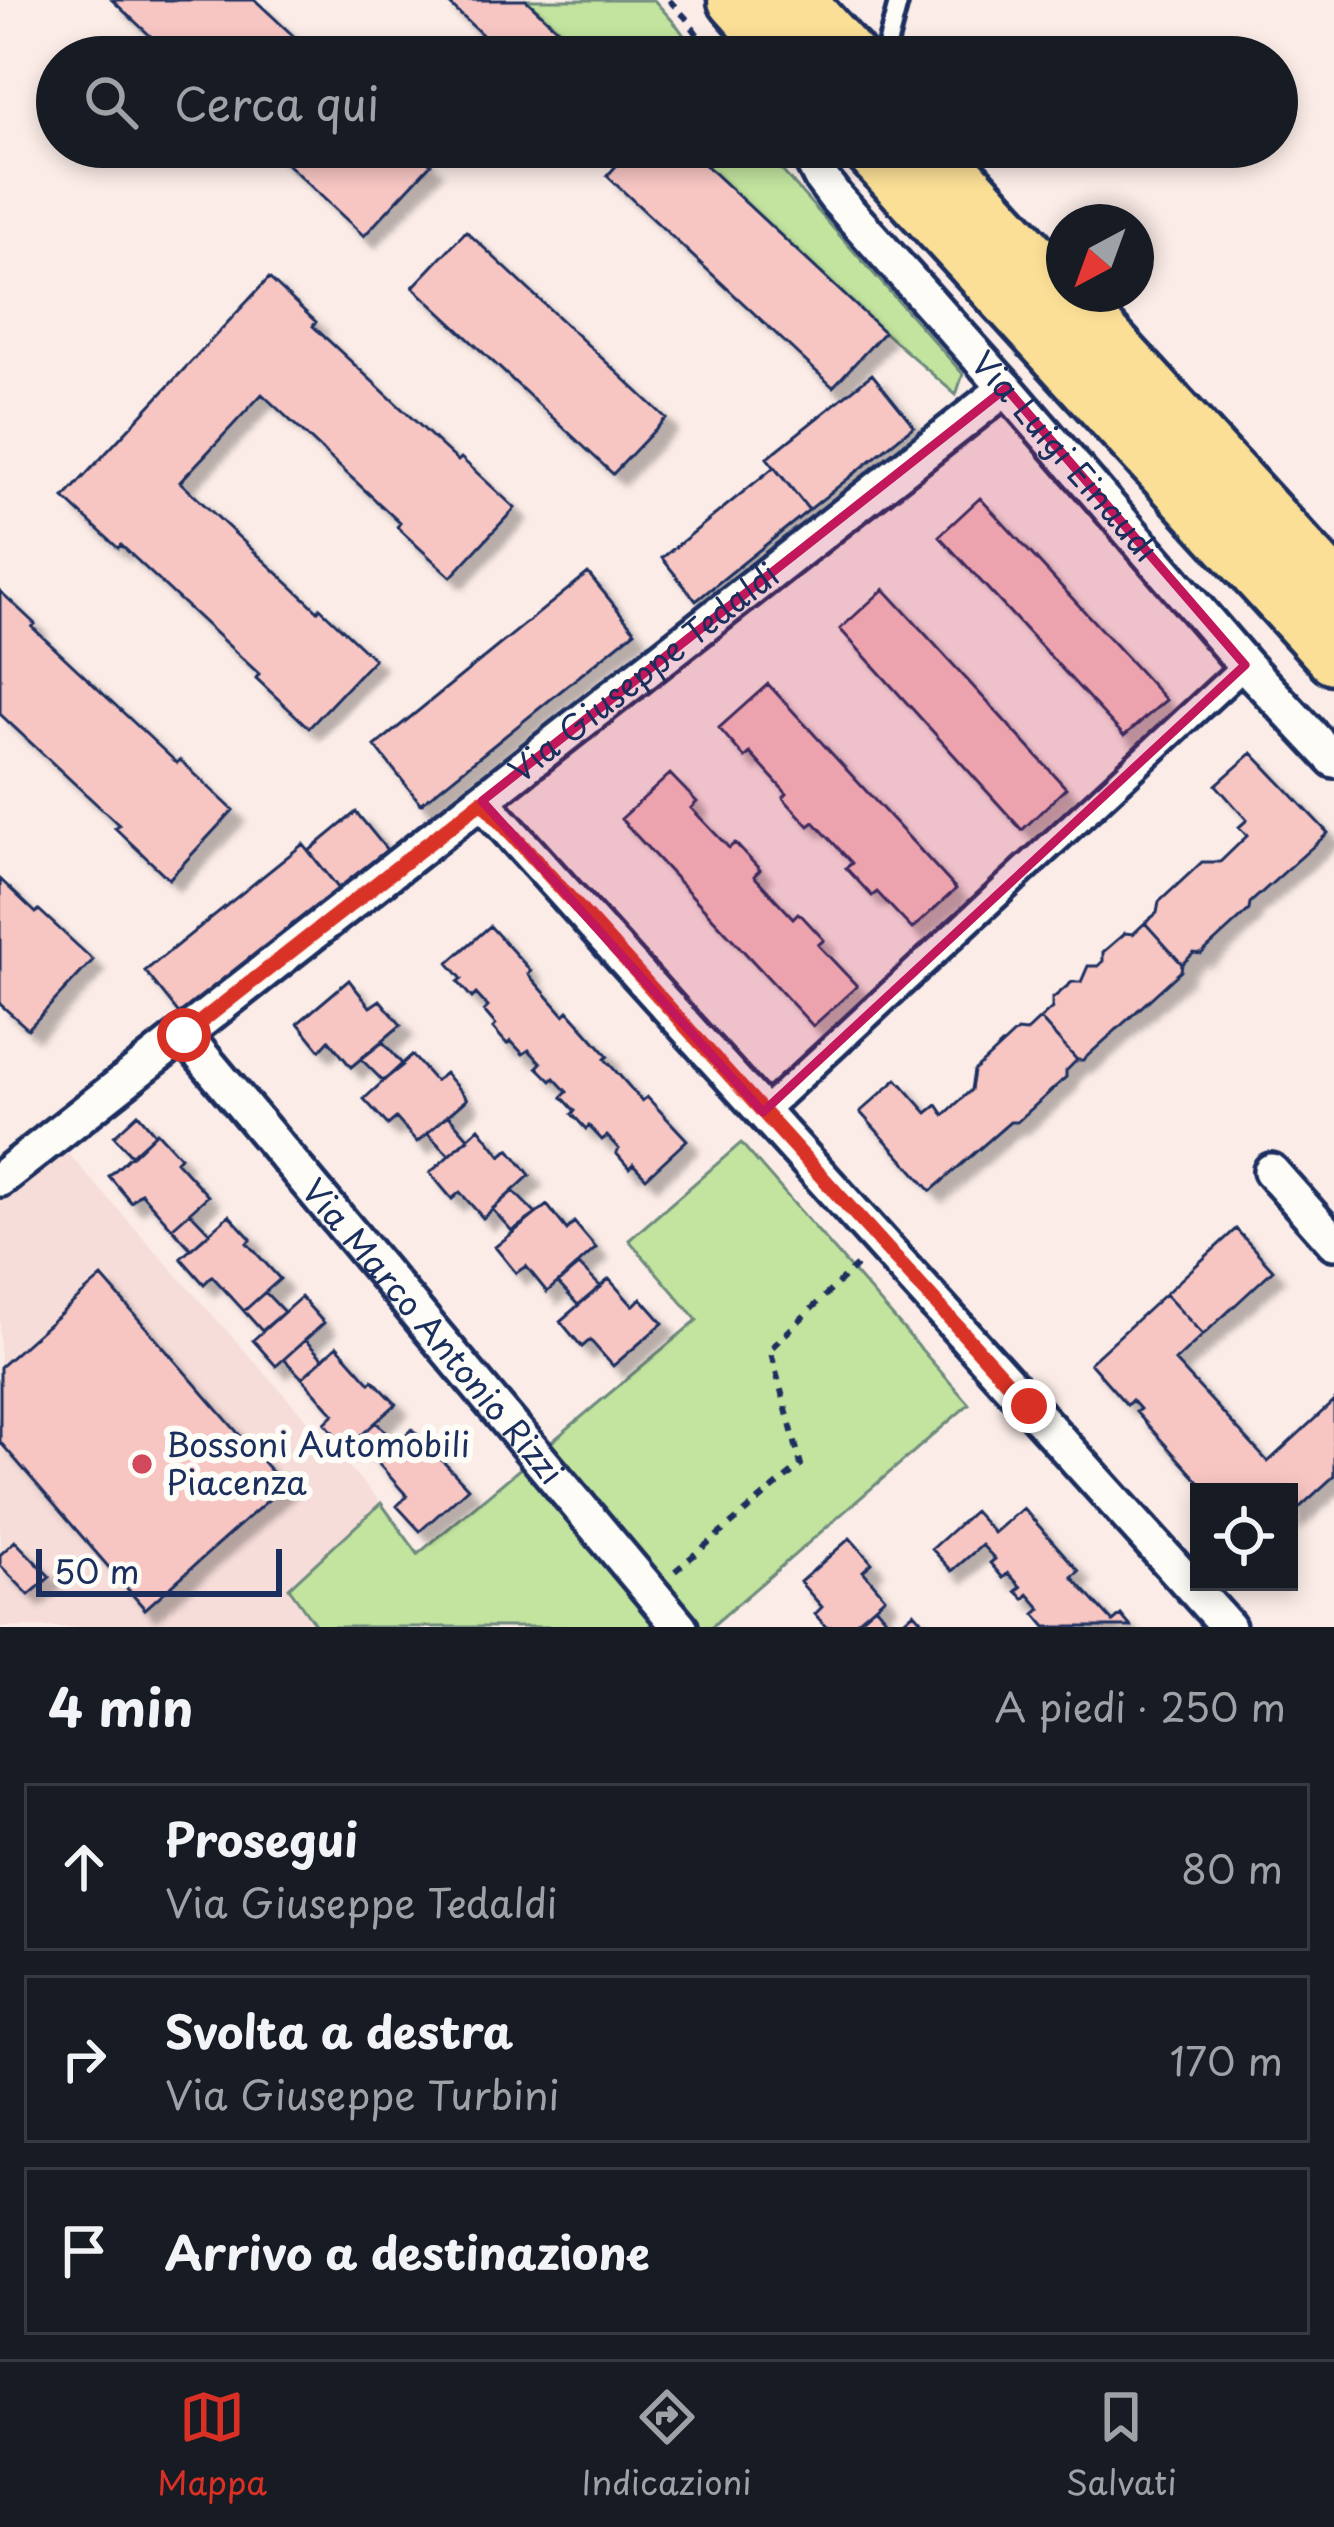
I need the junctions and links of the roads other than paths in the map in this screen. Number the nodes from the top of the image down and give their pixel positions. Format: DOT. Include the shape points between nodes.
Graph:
graph roads {
  1 [pos="735,0"];
  2 [pos="796,0"];
  3 [pos="898,0"];
  4 [pos="751,36"];
  5 [pos="768,36"];
  6 [pos="829,36"];
  7 [pos="889,36"];
  8 [pos="816,168"];
  9 [pos="887,168"];
  10 [pos="949,168"];
  11 [pos="1046,274"];
  12 [pos="1080,312"];
  13 [pos="1006,388"];
  14 [pos="1334,589"];
  15 [pos="1334,656"];
  16 [pos="1245,665"];
  17 [pos="1334,760"];
  18 [pos="482,801"];
  19 [pos="184,1035"];
  20 [pos="763,1112"];
  21 [pos="1271,1171"];
  22 [pos="0,1179"];
  23 [pos="1334,1242"];
  24 [pos="680,1627"];
  25 [pos="1228,1627"];
  1 -- 4 [label="street"];
  1 -- 5 [label="main road"];
  2 -- 6 [label="main road"];
  3 -- 7 [label="lane"];
  8 -- 13 [label="street, Via Luigi Einaudi"];
  9 -- 15 [label="main road, Via Luigi Einaudi"];
  10 -- 11 [label="main road"];
  12 -- 14 [label="main road"];
  13 -- 16 [label="street, Via Luigi Einaudi"];
  13 -- 18 [label="street, Via Giuseppe Tedaldi"];
  16 -- 17 [label="street, Via Luigi Einaudi"];
  16 -- 20 [label="street"];
  18 -- 19 [label="street, Via Giuseppe Tedaldi"];
  18 -- 20 [label="street"];
  19 -- 22 [label="street, Via Giuseppe Tedaldi"];
  19 -- 24 [label="street, Via Marco Antonio Rizzi"];
  20 -- 25 [label="street"];
  21 -- 23 [label="street"];
}
